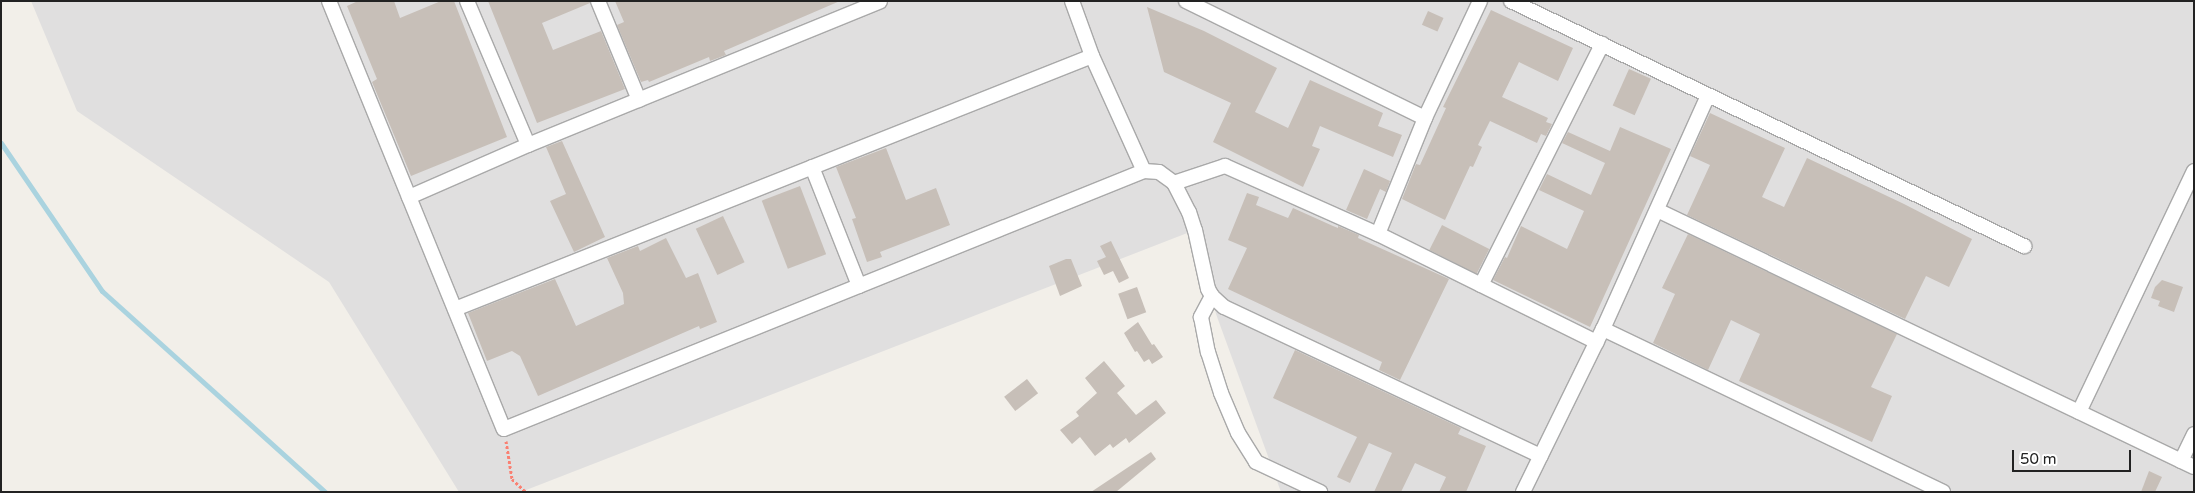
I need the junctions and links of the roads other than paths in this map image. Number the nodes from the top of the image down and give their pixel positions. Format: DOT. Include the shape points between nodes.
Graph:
graph roads {
  1 [pos="329,1"];
  2 [pos="467,1"];
  3 [pos="598,1"];
  4 [pos="880,1"];
  5 [pos="1072,1"];
  6 [pos="1186,1"];
  7 [pos="1480,1"];
  8 [pos="1511,1"];
  9 [pos="1602,44"];
  10 [pos="1092,56"];
  11 [pos="1708,95"];
  12 [pos="639,100"];
  13 [pos="1426,118"];
  14 [pos="528,145"];
  15 [pos="812,167"];
  16 [pos="1144,171"];
  17 [pos="2194,171"];
  18 [pos="1174,183"];
  19 [pos="408,197"];
  20 [pos="1657,210"];
  21 [pos="1378,234"];
  22 [pos="2024,246"];
  23 [pos="1481,285"];
  24 [pos="858,286"];
  25 [pos="1212,296"];
  26 [pos="455,310"];
  27 [pos="1603,328"];
  28 [pos="1597,342"];
  29 [pos="2079,412"];
  30 [pos="2194,434"];
  31 [pos="1541,456"];
  32 [pos="2180,461"];
  33 [pos="2194,467"];
  34 [pos="1320,492"];
  35 [pos="1523,492"];
  36 [pos="1943,492"];
  1 -- 19 [label="street"];
  2 -- 14 [label="street"];
  3 -- 12 [label="street"];
  4 -- 12 [label="street"];
  5 -- 10 [label="street"];
  6 -- 13 [label="street"];
  7 -- 13 [label="street"];
  8 -- 9 [label="street"];
  9 -- 11 [label="street"];
  9 -- 23 [label="street"];
  10 -- 15 [label="street"];
  10 -- 16 [label="street"];
  11 -- 20 [label="street"];
  11 -- 22 [label="street"];
  12 -- 14 [label="street"];
  13 -- 21 [label="street"];
  14 -- 19 [label="street"];
  15 -- 24 [label="street"];
  15 -- 26 [label="street"];
  16 -- 18 [label="street" via="1159,172"];
  16 -- 24 [label="street"];
  17 -- 29 [label="street"];
  18 -- 21 [label="street" via="1225,166"];
  18 -- 25 [label="street" via="1189,212"];
  19 -- 26 [label="street"];
  20 -- 27 [label="street"];
  20 -- 29 [label="street"];
  21 -- 23 [label="street"];
  23 -- 28 [label="street"];
  24 -- 26 [label="street" via="504,429"];
  25 -- 31 [label="street" via="1224,307"];
  25 -- 34 [label="street" via="1200,317 1218,385 1238,433 1256,462"];
  27 -- 28 [label="street"];
  27 -- 36 [label="street"];
  28 -- 31 [label="street"];
  29 -- 32 [label="street"];
  30 -- 32 [label="street"];
  31 -- 35 [label="street"];
  32 -- 33 [label="street"];
}
